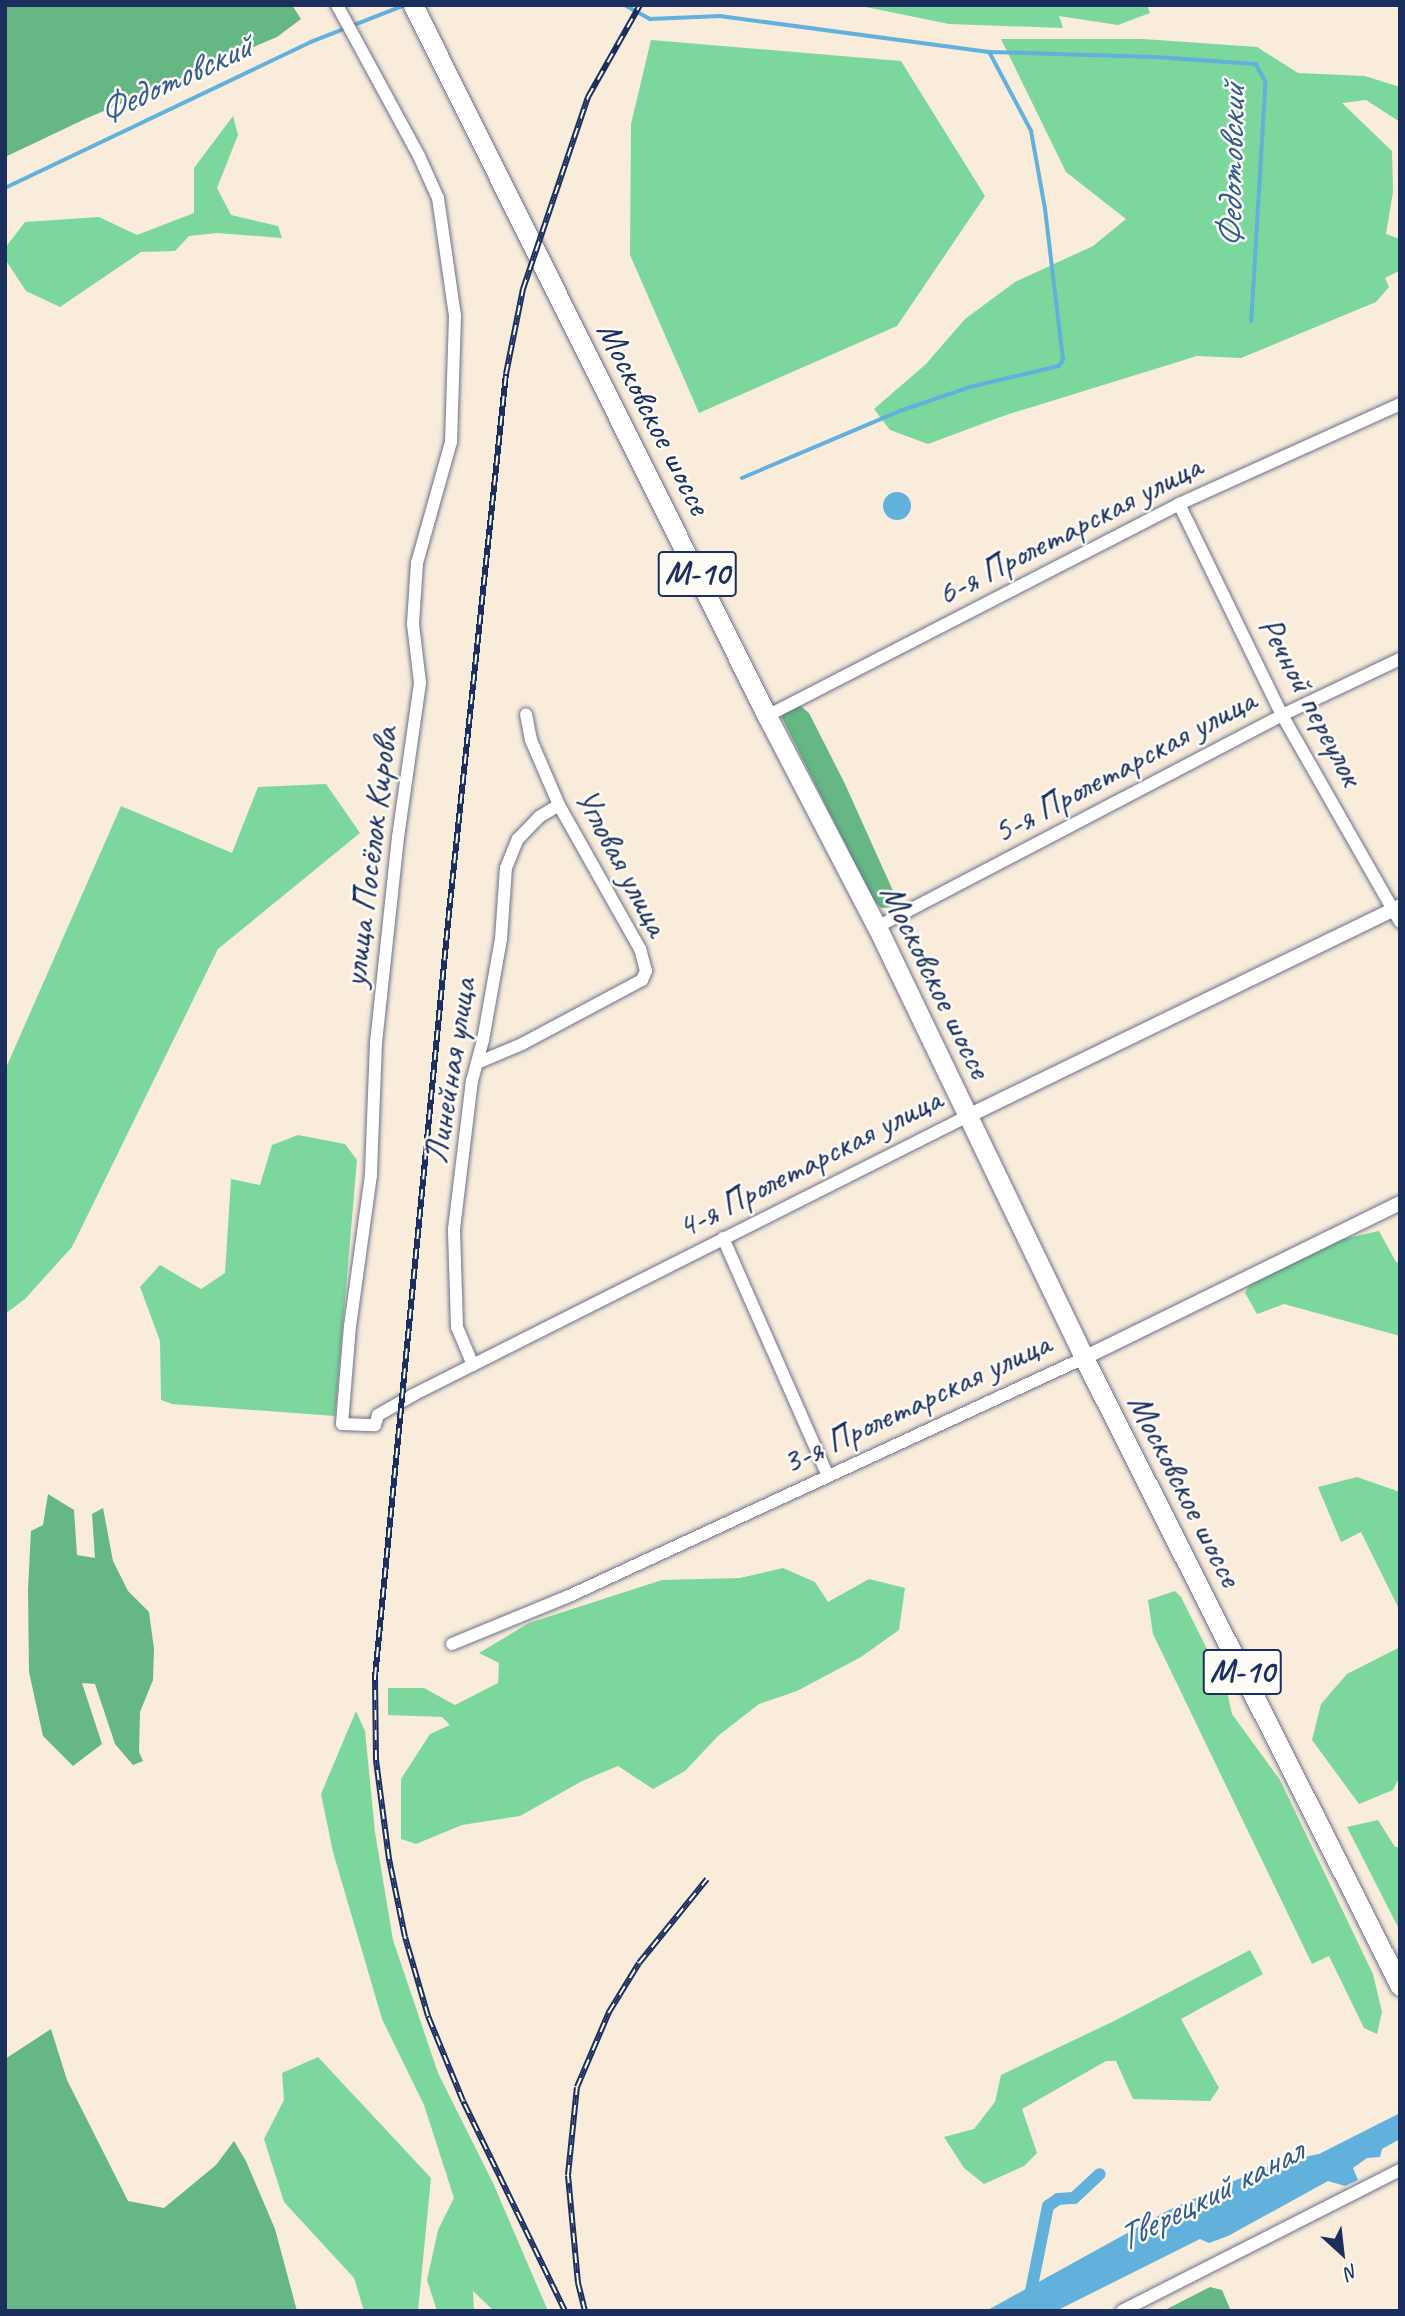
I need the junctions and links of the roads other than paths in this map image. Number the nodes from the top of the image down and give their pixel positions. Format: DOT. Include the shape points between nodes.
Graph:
graph roads {
  1 [pos="337,5"];
  2 [pos="413,5"];
  3 [pos="1400,404"];
  4 [pos="1179,504"];
  5 [pos="1400,659"];
  6 [pos="526,714"];
  7 [pos="1282,715"];
  8 [pos="767,716"];
  9 [pos="559,805"];
  10 [pos="1398,912"];
  11 [pos="877,927"];
  12 [pos="477,1063"];
  13 [pos="966,1117"];
  14 [pos="1400,1203"];
  15 [pos="723,1238"];
  16 [pos="1084,1358"];
  17 [pos="473,1365"];
  18 [pos="828,1476"];
  19 [pos="452,1644"];
  20 [pos="1400,1986"];
  21 [pos="1400,2170"];
  22 [pos="1122,2311"];
  1 -- 17 [label="street, улица Посёлок Кирова" via="438,198 455,316 452,442 417,563 413,624 420,683 376,1042 371,1175 342,1424 375,1425 378,1415"];
  2 -- 8 [label="highway, Московское шоссе / М-10"];
  3 -- 4 [label="street, 6-я Пролетарская улица"];
  4 -- 7 [label="street, Речной переулок"];
  4 -- 8 [label="street, 6-я Пролетарская улица"];
  5 -- 7 [label="street, 5-я Пролетарская улица"];
  6 -- 9 [label="street, Угловая улица" via="531,740"];
  7 -- 10 [label="street, Речной переулок"];
  7 -- 11 [label="street, 5-я Пролетарская улица"];
  8 -- 11 [label="highway, Московское шоссе / М-10"];
  9 -- 12 [label="street, Линейная улица" via="539,817 518,839 506,868 501,939"];
  9 -- 12 [label="street, Угловая улица" via="640,949 646,971 642,980"];
  10 -- 13 [label="street, 4-я Пролетарская улица"];
  11 -- 13 [label="highway, Московское шоссе / М-10"];
  12 -- 17 [label="street, Линейная улица" via="454,1229 457,1327"];
  13 -- 15 [label="street, 4-я Пролетарская улица"];
  13 -- 16 [label="highway, Московское шоссе / М-10"];
  14 -- 16 [label="street, 3-я Пролетарская улица"];
  15 -- 17 [label="street, 4-я Пролетарская улица"];
  15 -- 18 [label="street"];
  16 -- 18 [label="street, 3-я Пролетарская улица"];
  16 -- 20 [label="highway, Московское шоссе / М-10"];
  18 -- 19 [label="street, 3-я Пролетарская улица" via="569,1596"];
  21 -- 22 [label="street"];
}
